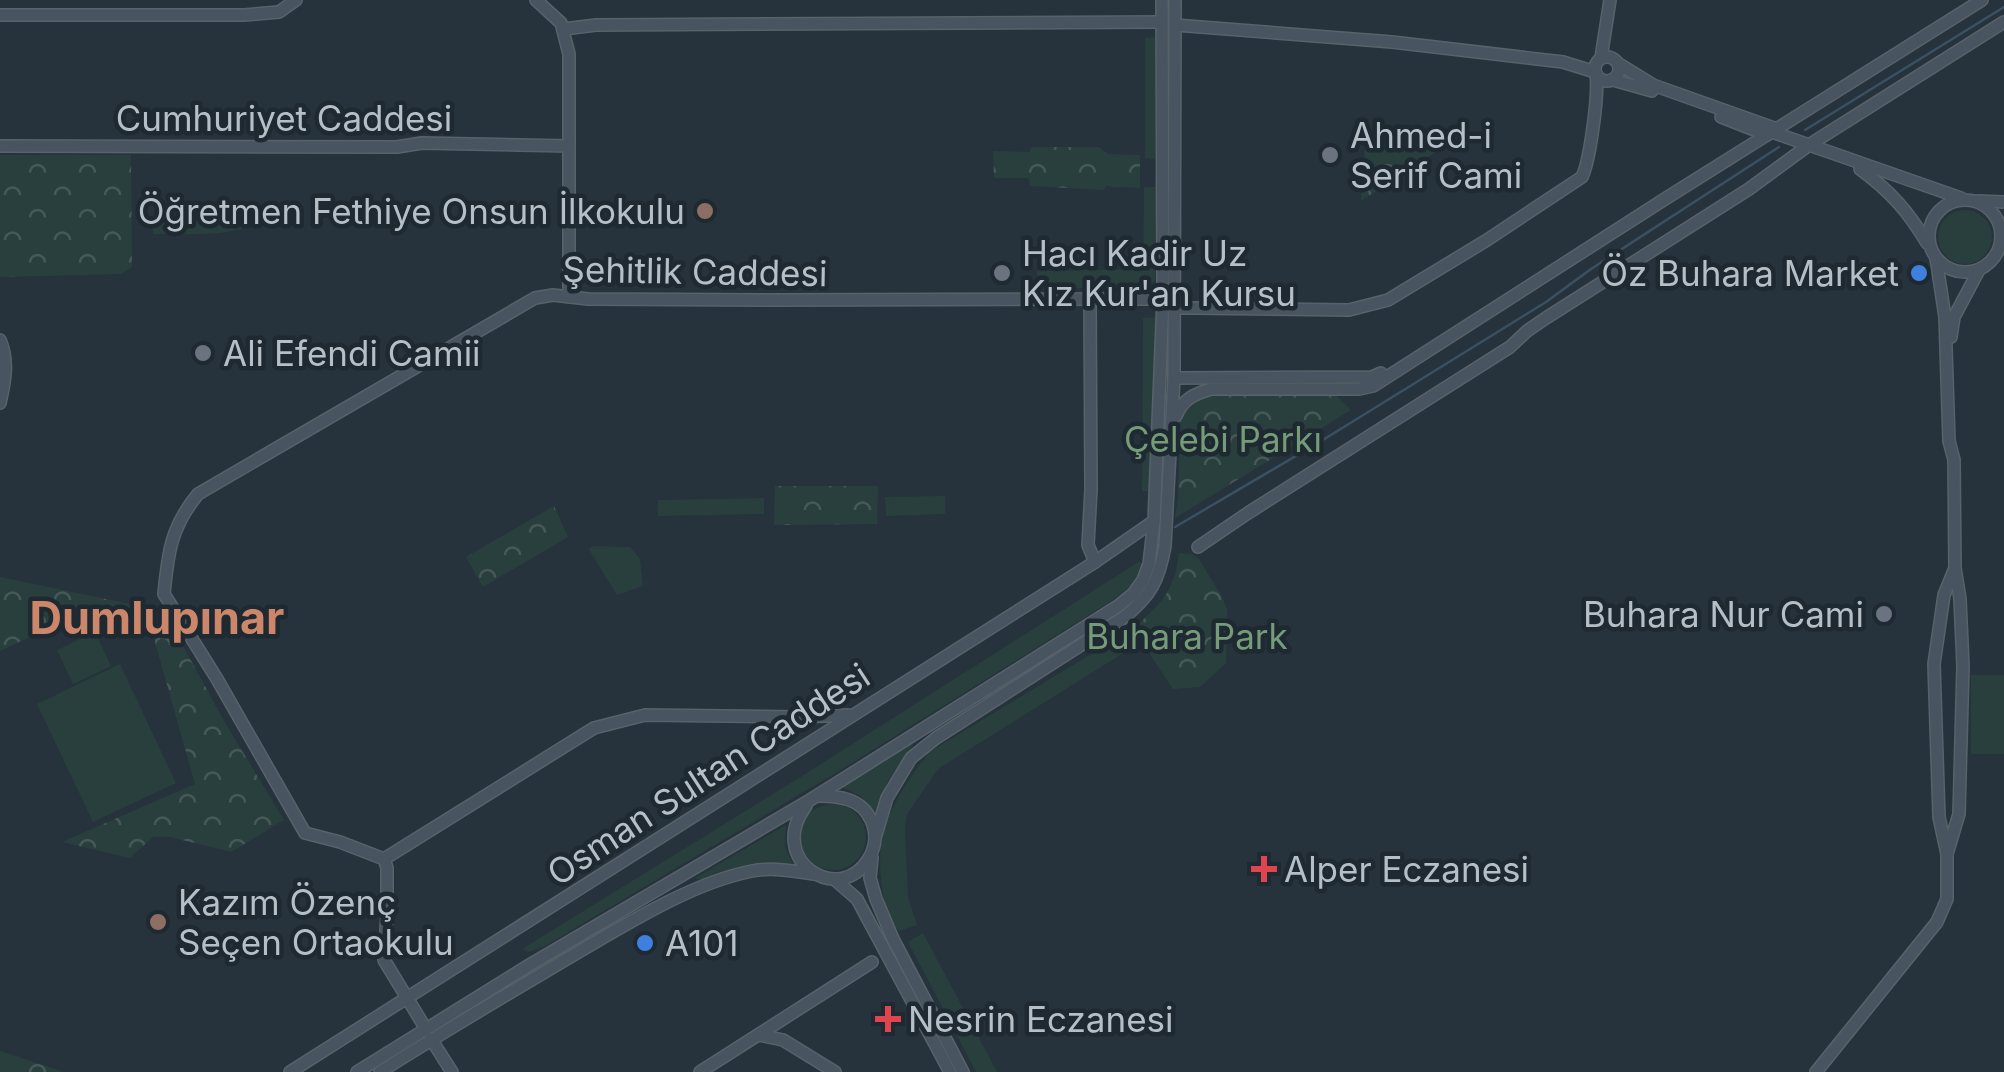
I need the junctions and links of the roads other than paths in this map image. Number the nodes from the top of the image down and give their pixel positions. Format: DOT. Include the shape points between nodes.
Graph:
graph roads {
  1 [pos="296,0"];
  2 [pos="536,0"];
  3 [pos="1162,0"];
  4 [pos="1175,0"];
  5 [pos="1610,0"];
  6 [pos="1982,0"];
  7 [pos="0,15"];
  8 [pos="1608,15"];
  9 [pos="2004,22"];
  10 [pos="1169,24"];
  11 [pos="564,30"];
  12 [pos="1618,63"];
  13 [pos="1598,66"];
  14 [pos="1611,80"];
  15 [pos="1595,110"];
  16 [pos="1772,132"];
  17 [pos="1808,145"];
  18 [pos="0,146"];
  19 [pos="569,146"];
  20 [pos="1848,160"];
  21 [pos="1971,200"];
  22 [pos="2004,202"];
  23 [pos="1933,253"];
  24 [pos="2004,256"];
  25 [pos="1984,266"];
  26 [pos="570,296"];
  27 [pos="1156,299"];
  28 [pos="1090,300"];
  29 [pos="1174,308"];
  30 [pos="0,340"];
  31 [pos="1421,354"];
  32 [pos="1947,356"];
  33 [pos="1174,378"];
  34 [pos="0,403"];
  35 [pos="1172,425"];
  36 [pos="1154,521"];
  37 [pos="1198,548"];
  38 [pos="1095,562"];
  39 [pos="1954,568"];
  40 [pos="852,715"];
  41 [pos="814,798"];
  42 [pos="875,838"];
  43 [pos="872,853"];
  44 [pos="1947,854"];
  45 [pos="384,859"];
  46 [pos="814,874"];
  47 [pos="834,879"];
  48 [pos="872,962"];
  49 [pos="407,998"];
  50 [pos="429,1034"];
  51 [pos="758,1035"];
  52 [pos="290,1072"];
  53 [pos="357,1072"];
  54 [pos="380,1072"];
  55 [pos="452,1072"];
  56 [pos="700,1072"];
  57 [pos="835,1072"];
  58 [pos="950,1072"];
  59 [pos="963,1072"];
  60 [pos="1816,1072"];
  1 -- 7 [label="street" via="279,12 244,16"];
  2 -- 11 [label="street"];
  3 -- 10 [label="street"];
  4 -- 10 [label="street"];
  5 -- 8 [label="street"];
  6 -- 16 [label="street"];
  8 -- 12 [label="street"];
  8 -- 13 [label="street"];
  9 -- 17 [label="street"];
  10 -- 11 [label="street"];
  10 -- 13 [label="street"];
  10 -- 27 [label="street"];
  10 -- 29 [label="street"];
  11 -- 19 [label="street"];
  12 -- 13 [label="street" via="1611,57"];
  12 -- 14 [label="street"];
  12 -- 16 [label="street" via="1653,85"];
  13 -- 14 [label="street" via="1602,80"];
  13 -- 15 [label="street"];
  14 -- 15 [label="street"];
  14 -- 16 [label="street"];
  15 -- 29 [label="street" via="1582,177 1388,300 1349,310"];
  16 -- 17 [label="street"];
  16 -- 31 [label="street"];
  17 -- 20 [label="street"];
  17 -- 37 [label="street"];
  18 -- 19 [label="street, Cumhuriyet Caddesi"];
  19 -- 26 [label="street"];
  20 -- 21 [label="street"];
  20 -- 23 [label="street" via="1888,190"];
  21 -- 22 [label="street"];
  21 -- 23 [label="street" via="1946,204 1933,218"];
  21 -- 25 [label="street" via="1988,208 2001,229 1997,254"];
  23 -- 25 [label="street" via="1955,271"];
  23 -- 32 [label="street"];
  24 -- 25 [label="street"];
  25 -- 32 [label="street" via="1954,317"];
  26 -- 28 [label="street, Şehitlik Caddesi"];
  26 -- 45 [label="street, Şehitlik Caddesi" via="535,298 198,494 182,513 169,552 164,594 305,833"];
  27 -- 28 [label="street, Şehitlik Caddesi"];
  27 -- 29 [label="street"];
  27 -- 36 [label="street"];
  28 -- 38 [label="street" via="1088,545"];
  29 -- 33 [label="street"];
  30 -- 34 [label="street" via="6,374"];
  31 -- 33 [label="street" via="1372,378"];
  31 -- 35 [label="street" via="1360,389 1193,394"];
  32 -- 39 [label="street"];
  33 -- 35 [label="street"];
  35 -- 42 [label="street" via="1165,546 1152,588 1124,618 911,758 887,798"];
  36 -- 38 [label="street, Osman Sultan Caddesi"];
  36 -- 41 [label="street" via="1149,564 1133,594"];
  38 -- 40 [label="street, Osman Sultan Caddesi"];
  39 -- 44 [label="street" via="1962,750 1958,814"];
  39 -- 44 [label="street" via="1934,664 1939,818"];
  40 -- 45 [label="street" via="645,715 594,728"];
  40 -- 49 [label="street, Osman Sultan Caddesi"];
  41 -- 42 [label="street" via="859,805"];
  41 -- 46 [label="street" via="792,839"];
  41 -- 50 [label="street" via="565,944"];
  42 -- 43 [label="street"];
  43 -- 47 [label="street" via="857,872"];
  43 -- 59 [label="street" via="870,878 893,940"];
  44 -- 60 [label="street" via="1947,899 1937,922"];
  45 -- 49 [label="street" via="384,960"];
  46 -- 47 [label="street"];
  46 -- 50 [label="street" via="755,870 706,885"];
  47 -- 58 [label="street" via="857,900"];
  48 -- 51 [label="street"];
  49 -- 50 [label="street"];
  49 -- 52 [label="street, Osman Sultan Caddesi"];
  50 -- 53 [label="street"];
  50 -- 54 [label="street"];
  50 -- 55 [label="street"];
  51 -- 56 [label="street"];
  51 -- 57 [label="street" via="783,1040"];
}
